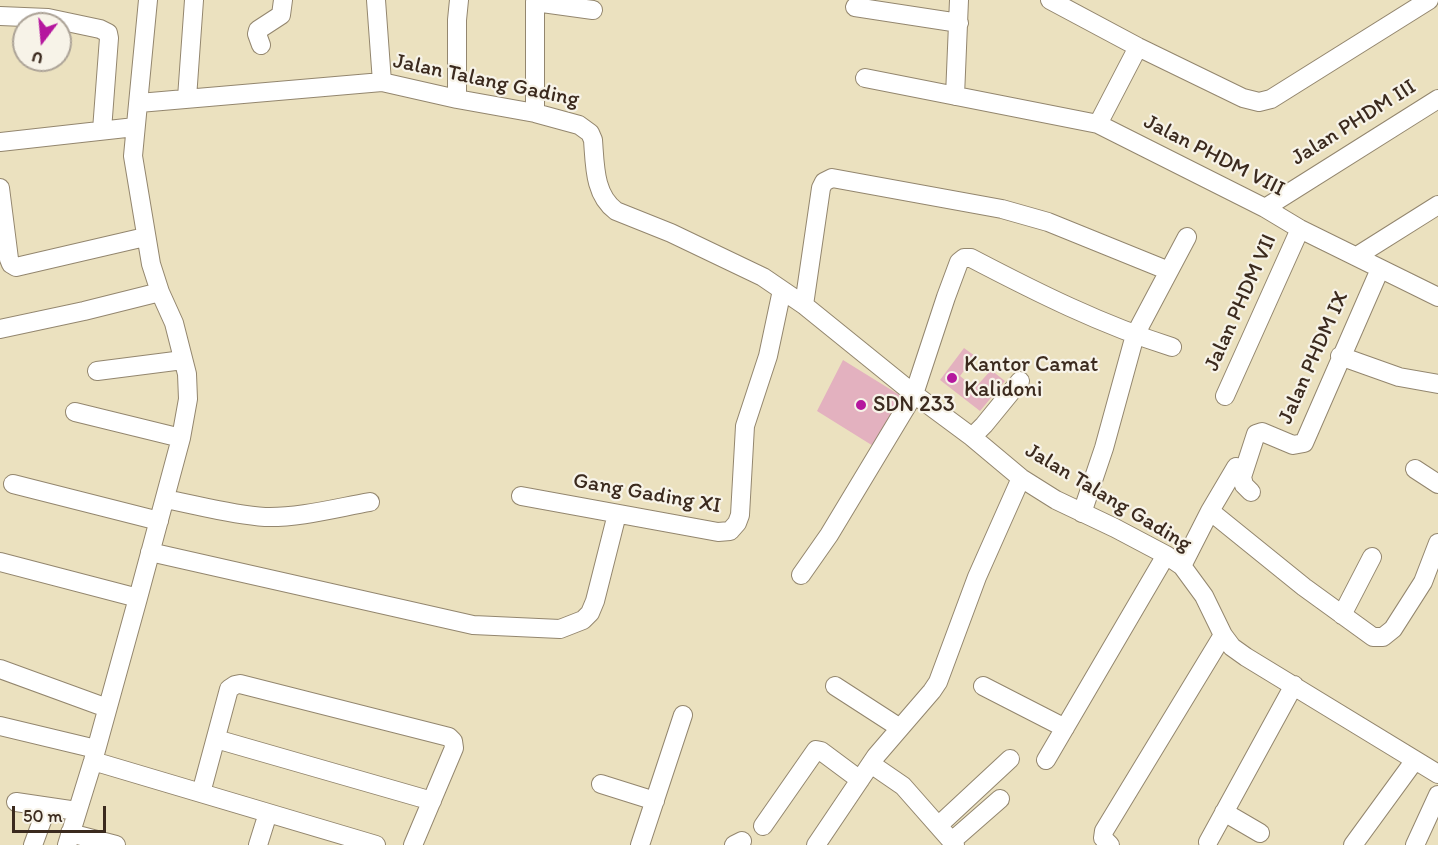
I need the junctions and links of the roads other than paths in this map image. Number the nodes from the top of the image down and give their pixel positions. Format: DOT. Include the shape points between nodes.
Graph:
graph roads {
  1 [pos="148,0"];
  2 [pos="194,0"];
  3 [pos="283,0"];
  4 [pos="376,0"];
  5 [pos="459,0"];
  6 [pos="959,0"];
  7 [pos="1050,0"];
  8 [pos="1429,0"];
  9 [pos="530,1"];
  10 [pos="855,7"];
  11 [pos="592,10"];
  12 [pos="0,16"];
  13 [pos="959,22"];
  14 [pos="261,45"];
  15 [pos="1138,47"];
  16 [pos="865,78"];
  17 [pos="382,82"];
  18 [pos="955,96"];
  19 [pos="188,98"];
  20 [pos="457,99"];
  21 [pos="1438,99"];
  22 [pos="139,103"];
  23 [pos="535,113"];
  24 [pos="1098,124"];
  25 [pos="135,127"];
  26 [pos="102,130"];
  27 [pos="0,142"];
  28 [pos="0,188"];
  29 [pos="1438,205"];
  30 [pos="1265,208"];
  31 [pos="1300,229"];
  32 [pos="145,237"];
  33 [pos="1187,237"];
  34 [pos="1357,256"];
  35 [pos="1380,268"];
  36 [pos="1169,271"];
  37 [pos="783,290"];
  38 [pos="160,292"];
  39 [pos="1438,297"];
  40 [pos="804,305"];
  41 [pos="0,329"];
  42 [pos="1135,335"];
  43 [pos="1172,347"];
  44 [pos="1340,356"];
  45 [pos="183,360"];
  46 [pos="98,371"];
  47 [pos="1020,381"];
  48 [pos="1438,384"];
  49 [pos="914,394"];
  50 [pos="1225,396"];
  51 [pos="75,412"];
  52 [pos="972,437"];
  53 [pos="181,438"];
  54 [pos="1236,467"];
  55 [pos="1415,469"];
  56 [pos="1020,478"];
  57 [pos="13,484"];
  58 [pos="1438,484"];
  59 [pos="1251,492"];
  60 [pos="521,496"];
  61 [pos="165,499"];
  62 [pos="370,502"];
  63 [pos="1210,511"];
  64 [pos="1082,513"];
  65 [pos="617,514"];
  66 [pos="159,521"];
  67 [pos="1438,543"];
  68 [pos="150,552"];
  69 [pos="1167,555"];
  70 [pos="1372,557"];
  71 [pos="0,562"];
  72 [pos="1182,566"];
  73 [pos="801,575"];
  74 [pos="138,598"];
  75 [pos="1342,615"];
  76 [pos="1223,635"];
  77 [pos="0,669"];
  78 [pos="835,686"];
  79 [pos="983,686"];
  80 [pos="1294,686"];
  81 [pos="107,708"];
  82 [pos="683,715"];
  83 [pos="0,726"];
  84 [pos="900,728"];
  85 [pos="1065,728"];
  86 [pos="216,739"];
  87 [pos="94,755"];
  88 [pos="1010,759"];
  89 [pos="1046,760"];
  90 [pos="1416,760"];
  91 [pos="871,764"];
  92 [pos="1438,774"];
  93 [pos="860,780"];
  94 [pos="601,784"];
  95 [pos="201,793"];
  96 [pos="1438,795"];
  97 [pos="1000,799"];
  98 [pos="432,801"];
  99 [pos="655,801"];
  100 [pos="16,802"];
  101 [pos="47,807"];
  102 [pos="77,811"];
  103 [pos="1224,812"];
  104 [pos="268,813"];
  105 [pos="763,826"];
  106 [pos="1260,833"];
  107 [pos="945,838"];
  108 [pos="68,839"];
  109 [pos="1208,842"];
  110 [pos="33,845"];
  111 [pos="116,845"];
  112 [pos="258,845"];
  113 [pos="376,845"];
  114 [pos="413,845"];
  115 [pos="640,845"];
  116 [pos="816,845"];
  117 [pos="1110,845"];
  118 [pos="1353,845"];
  119 [pos="1415,845"];
  1 -- 22 [label="street"];
  2 -- 19 [label="street"];
  3 -- 14 [label="street" via="280,15 258,30"];
  4 -- 17 [label="street"];
  5 -- 20 [label="street"];
  6 -- 13 [label="street"];
  7 -- 15 [label="street"];
  8 -- 15 [label="street" via="1264,102 1252,102"];
  9 -- 11 [label="street"];
  9 -- 23 [label="street"];
  10 -- 13 [label="street"];
  12 -- 26 [label="street" via="48,18 108,33"];
  13 -- 18 [label="street"];
  15 -- 24 [label="street"];
  16 -- 18 [label="street, Jalan PHDM VIII"];
  17 -- 19 [label="street, Jalan Talang Gading"];
  17 -- 20 [label="street, Jalan Talang Gading"];
  18 -- 24 [label="street, Jalan PHDM VIII"];
  19 -- 22 [label="street, Jalan Talang Gading"];
  20 -- 23 [label="street, Jalan Talang Gading"];
  21 -- 30 [label="street, Jalan PHDM III"];
  22 -- 25 [label="street"];
  23 -- 37 [label="street, Jalan Talang Gading" via="579,125 590,134 602,196 616,211 724,258"];
  24 -- 30 [label="street, Jalan PHDM VIII"];
  25 -- 26 [label="street"];
  25 -- 32 [label="street" via="133,156"];
  26 -- 27 [label="street"];
  28 -- 32 [label="street" via="9,259 16,267"];
  29 -- 34 [label="street"];
  30 -- 31 [label="street, Jalan PHDM VIII"];
  31 -- 34 [label="street, Jalan PHDM VIII"];
  31 -- 50 [label="street, Jalan PHDM VII"];
  32 -- 38 [label="street"];
  33 -- 36 [label="street"];
  34 -- 35 [label="street, Jalan PHDM VIII"];
  35 -- 39 [label="street, Jalan PHDM VIII"];
  35 -- 44 [label="street, Jalan PHDM IX"];
  36 -- 40 [label="street" via="1048,222 832,178 821,188"];
  36 -- 42 [label="street"];
  37 -- 40 [label="street, Jalan Talang Gading"];
  37 -- 65 [label="street, Gang Gading XI" via="768,356 745,426 740,515 734,527 717,532"];
  38 -- 41 [label="street"];
  38 -- 45 [label="street" via="174,323"];
  40 -- 49 [label="street, Jalan Talang Gading"];
  42 -- 43 [label="street"];
  42 -- 49 [label="street" via="964,258 946,297"];
  42 -- 64 [label="street" via="1117,406"];
  44 -- 48 [label="street" via="1400,377"];
  44 -- 59 [label="street, Jalan PHDM IX" via="1304,442 1293,445 1262,432 1256,434 1242,477"];
  45 -- 46 [label="street"];
  45 -- 53 [label="street" via="188,399"];
  47 -- 52 [label="street"];
  49 -- 52 [label="street, Jalan Talang Gading"];
  49 -- 73 [label="street"];
  51 -- 53 [label="street"];
  52 -- 56 [label="street, Jalan Talang Gading"];
  53 -- 61 [label="street"];
  54 -- 63 [label="street"];
  55 -- 58 [label="street"];
  56 -- 64 [label="street, Jalan Talang Gading"];
  56 -- 84 [label="street" via="938,682"];
  57 -- 66 [label="street"];
  60 -- 65 [label="street, Gang Gading XI"];
  61 -- 62 [label="street" via="266,517"];
  61 -- 66 [label="street"];
  63 -- 72 [label="street"];
  63 -- 75 [label="street"];
  64 -- 69 [label="street, Jalan Talang Gading"];
  65 -- 68 [label="street" via="590,613 560,629 473,626"];
  66 -- 68 [label="street"];
  67 -- 75 [label="street" via="1423,582 1387,635 1372,637"];
  68 -- 74 [label="street"];
  69 -- 72 [label="street, Jalan Talang Gading"];
  69 -- 85 [label="street"];
  70 -- 75 [label="street"];
  71 -- 74 [label="street"];
  72 -- 76 [label="street, Jalan Talang Gading" via="1204,596"];
  74 -- 81 [label="street"];
  76 -- 80 [label="street, Jalan Talang Gading" via="1232,647"];
  76 -- 117 [label="street" via="1104,831 1103,838"];
  77 -- 81 [label="street"];
  78 -- 84 [label="street"];
  79 -- 85 [label="street"];
  80 -- 90 [label="street, Jalan Talang Gading"];
  80 -- 103 [label="street"];
  81 -- 87 [label="street"];
  82 -- 99 [label="street"];
  83 -- 87 [label="street"];
  84 -- 91 [label="street"];
  85 -- 89 [label="street"];
  86 -- 95 [label="street"];
  86 -- 98 [label="street"];
  86 -- 98 [label="street" via="230,689 237,684 449,737 454,748"];
  87 -- 95 [label="street"];
  87 -- 102 [label="street"];
  88 -- 107 [label="street"];
  90 -- 92 [label="street, Jalan Talang Gading"];
  90 -- 118 [label="street"];
  91 -- 93 [label="street"];
  91 -- 107 [label="street" via="903,786"];
  93 -- 105 [label="street" via="816,750"];
  93 -- 116 [label="street"];
  94 -- 99 [label="street"];
  95 -- 104 [label="street"];
  96 -- 119 [label="street"];
  97 -- 107 [label="street"];
  98 -- 114 [label="street"];
  99 -- 115 [label="street"];
  100 -- 101 [label="street"];
  101 -- 102 [label="street"];
  101 -- 110 [label="street"];
  102 -- 108 [label="street"];
  103 -- 106 [label="street"];
  103 -- 109 [label="street"];
  104 -- 112 [label="street"];
  104 -- 113 [label="street"];
  108 -- 111 [label="street"];
}
